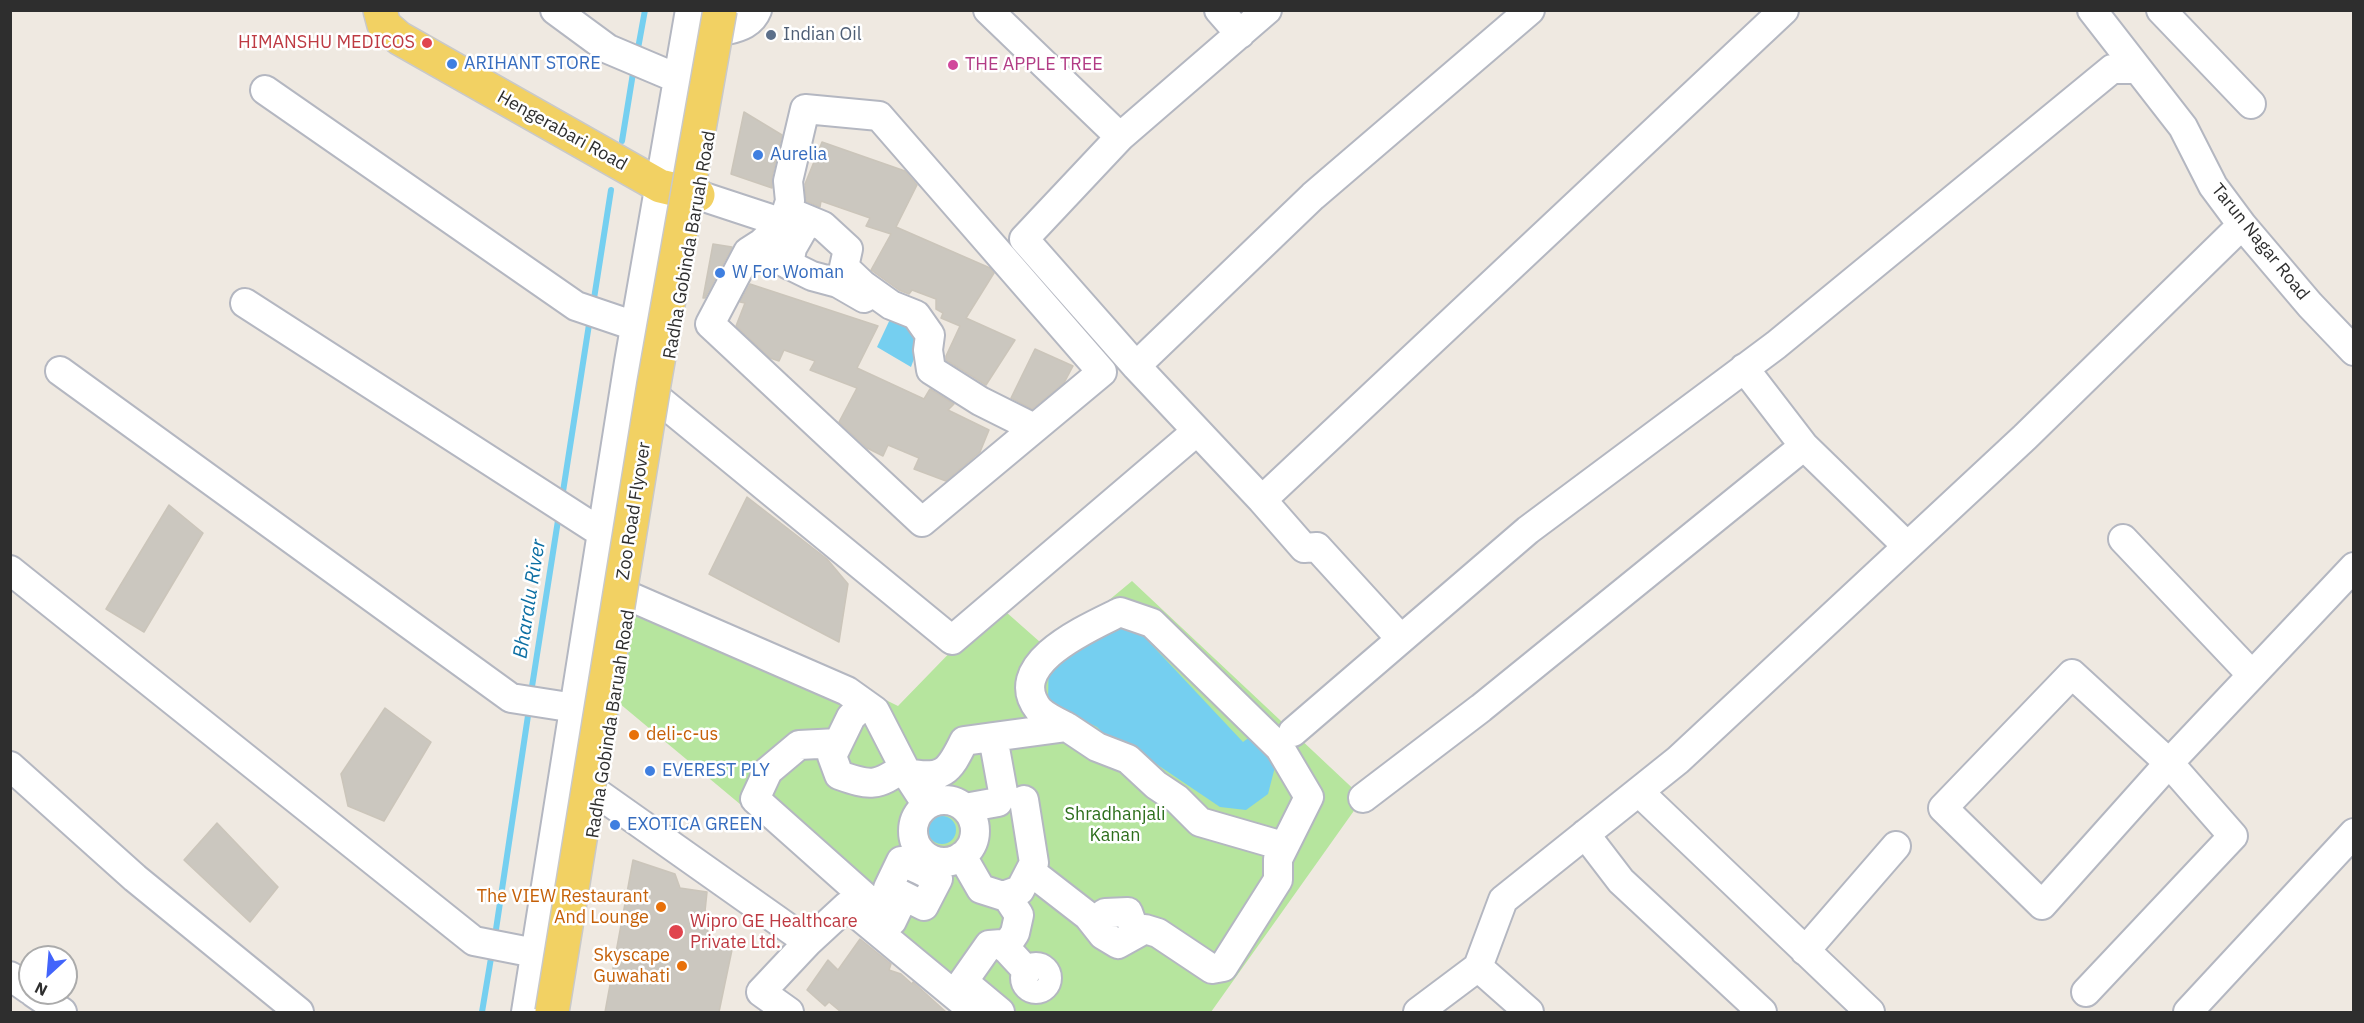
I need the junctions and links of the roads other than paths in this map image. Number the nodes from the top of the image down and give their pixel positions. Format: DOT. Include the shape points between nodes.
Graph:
graph roads {
  1 [pos="381,10"];
  2 [pos="555,10"];
  3 [pos="690,10"];
  4 [pos="757,10"];
  5 [pos="1219,10"];
  6 [pos="1267,10"];
  7 [pos="1530,10"];
  8 [pos="1784,10"];
  9 [pos="2092,10"];
  10 [pos="2162,10"];
  11 [pos="991,11"];
  12 [pos="721,15"];
  13 [pos="1240,34"];
  14 [pos="2136,69"];
  15 [pos="679,79"];
  16 [pos="265,90"];
  17 [pos="2251,104"];
  18 [pos="1120,137"];
  19 [pos="660,186"];
  20 [pos="698,195"];
  21 [pos="793,218"];
  22 [pos="2242,225"];
  23 [pos="755,248"];
  24 [pos="789,265"];
  25 [pos="245,303"];
  26 [pos="635,326"];
  27 [pos="2354,351"];
  28 [pos="1136,366"];
  29 [pos="1744,369"];
  30 [pos="60,370"];
  31 [pos="662,402"];
  32 [pos="1197,431"];
  33 [pos="1029,433"];
  34 [pos="1804,446"];
  35 [pos="1262,500"];
  36 [pos="602,533"];
  37 [pos="2123,539"];
  38 [pos="1907,546"];
  39 [pos="2354,567"];
  40 [pos="10,570"];
  41 [pos="631,597"];
  42 [pos="1401,639"];
  43 [pos="2252,675"];
  44 [pos="865,704"];
  45 [pos="575,708"];
  46 [pos="1067,727"];
  47 [pos="1293,732"];
  48 [pos="993,737"];
  49 [pos="838,743"];
  50 [pos="2169,763"];
  51 [pos="10,766"];
  52 [pos="906,770"];
  53 [pos="1639,792"];
  54 [pos="600,795"];
  55 [pos="1363,798"];
  56 [pos="1008,800"];
  57 [pos="927,805"];
  58 [pos="965,808"];
  59 [pos="2354,833"];
  60 [pos="1585,834"];
  61 [pos="1283,846"];
  62 [pos="1896,846"];
  63 [pos="962,856"];
  64 [pos="921,862"];
  65 [pos="1030,871"];
  66 [pos="1006,895"];
  67 [pos="892,921"];
  68 [pos="808,942"];
  69 [pos="1005,948"];
  70 [pos="1805,951"];
  71 [pos="535,953"];
  72 [pos="1478,967"];
  73 [pos="963,981"];
  74 [pos="2086,992"];
  75 [pos="988,1009"];
  76 [pos="299,1012"];
  77 [pos="526,1012"];
  78 [pos="537,1012"];
  79 [pos="552,1012"];
  80 [pos="566,1012"];
  81 [pos="789,1012"];
  82 [pos="1418,1012"];
  83 [pos="1529,1012"];
  84 [pos="1762,1012"];
  85 [pos="1870,1012"];
  86 [pos="2188,1012"];
  1 -- 19 [label="main road, Hengerabari Road" via="384,25 399,38"];
  2 -- 15 [label="street" via="608,49"];
  3 -- 15 [label="street"];
  4 -- 12 [label="street" via="754,18 738,27"];
  5 -- 13 [label="street"];
  6 -- 13 [label="street"];
  7 -- 28 [label="street" via="1313,196"];
  8 -- 35 [label="street"];
  9 -- 14 [label="street, Tarun Nagar Road"];
  10 -- 17 [label="street"];
  11 -- 18 [label="street"];
  12 -- 20 [label="street, Radha Gobinda Baruah Road"];
  12 -- 78 [label="main road, Zoo Road Flyover" via="656,286"];
  12 -- 79 [label="main road, Zoo Road Flyover, bridge" via="660,350"];
  13 -- 18 [label="street"];
  14 -- 22 [label="street, Tarun Nagar Road" via="2183,127 2213,186"];
  14 -- 29 [label="street" via="2112,69"];
  15 -- 19 [label="street"];
  16 -- 26 [label="street" via="591,311"];
  18 -- 28 [label="street" via="1024,238"];
  19 -- 20 [label="main road, Hengerabari Road"];
  19 -- 26 [label="street"];
  20 -- 21 [label="street"];
  20 -- 31 [label="street, Radha Gobinda Baruah Road"];
  21 -- 23 [label="street"];
  21 -- 24 [label="street"];
  21 -- 33 [label="street" via="823,226 848,249 843,267 891,305 916,315 930,335 931,370"];
  21 -- 33 [label="street" via="788,181 805,109 879,116 1102,372"];
  22 -- 27 [label="street, Tarun Nagar Road"];
  22 -- 38 [label="street"];
  23 -- 24 [label="street"];
  23 -- 33 [label="street" via="748,252 710,324 922,522"];
  24 -- 33 [label="street" via="838,284 913,327 918,348 911,367 944,392"];
  25 -- 36 [label="street"];
  26 -- 36 [label="street"];
  28 -- 32 [label="street"];
  29 -- 34 [label="street"];
  29 -- 42 [label="street" via="1528,530"];
  30 -- 45 [label="street" via="511,698"];
  31 -- 32 [label="street" via="952,640"];
  31 -- 41 [label="street, Radha Gobinda Baruah Road"];
  32 -- 35 [label="street"];
  34 -- 38 [label="street"];
  34 -- 55 [label="street" via="1481,708"];
  35 -- 42 [label="street" via="1304,548 1317,547"];
  36 -- 45 [label="street"];
  37 -- 43 [label="street"];
  38 -- 53 [label="street"];
  39 -- 43 [label="street"];
  40 -- 71 [label="street" via="474,941"];
  41 -- 44 [label="street" via="847,691"];
  41 -- 54 [label="street, Radha Gobinda Baruah Road"];
  42 -- 47 [label="street"];
  43 -- 50 [label="street"];
  44 -- 49 [label="street" via="851,717"];
  44 -- 52 [label="street" via="875,711"];
  45 -- 71 [label="street"];
  46 -- 48 [label="street"];
  46 -- 61 [label="street" via="1097,747 1128,759 1200,822"];
  46 -- 61 [label="street" via="1040,711 1031,695 1035,668 1071,637 1120,612 1152,623 1280,748 1309,797"];
  48 -- 52 [label="street" via="964,741 942,773 925,777"];
  48 -- 56 [label="street"];
  49 -- 52 [label="street" via="832,756 839,775 864,784 887,780"];
  49 -- 67 [label="street" via="799,745 768,771 755,799"];
  50 -- 50 [label="street" via="2042,904 1943,808 2072,674"];
  50 -- 74 [label="street" via="2233,836"];
  51 -- 76 [label="street" via="135,878"];
  52 -- 57 [label="street"];
  53 -- 60 [label="street"];
  53 -- 70 [label="street"];
  54 -- 68 [label="street"];
  54 -- 80 [label="street, Radha Gobinda Baruah Road"];
  56 -- 58 [label="street"];
  56 -- 65 [label="street" via="1034,863"];
  57 -- 58 [label="street" via="947,800"];
  57 -- 64 [label="street" via="913,830"];
  58 -- 63 [label="street" via="972,816 975,835"];
  59 -- 86 [label="street"];
  60 -- 72 [label="street" via="1503,900"];
  60 -- 84 [label="street" via="1621,881"];
  61 -- 65 [label="street" via="1278,859 1278,880 1223,967 1212,969 1158,933 1145,929 1118,944"];
  62 -- 70 [label="street"];
  63 -- 64 [label="street" via="948,862"];
  63 -- 66 [label="street" via="981,889"];
  64 -- 67 [label="street" via="938,879 924,906 904,896"];
  65 -- 66 [label="street" via="1020,890"];
  66 -- 69 [label="street" via="1018,915 1015,933"];
  67 -- 73 [label="street"];
  68 -- 75 [label="street" via="847,906"];
  68 -- 81 [label="street" via="762,992"];
  69 -- 73 [label="street" via="1002,944 989,945"];
  69 -- 75 [label="street" via="1027,977"];
  70 -- 85 [label="street"];
  71 -- 77 [label="street"];
  72 -- 82 [label="street"];
  72 -- 83 [label="street"];
  73 -- 75 [label="street"];
}
